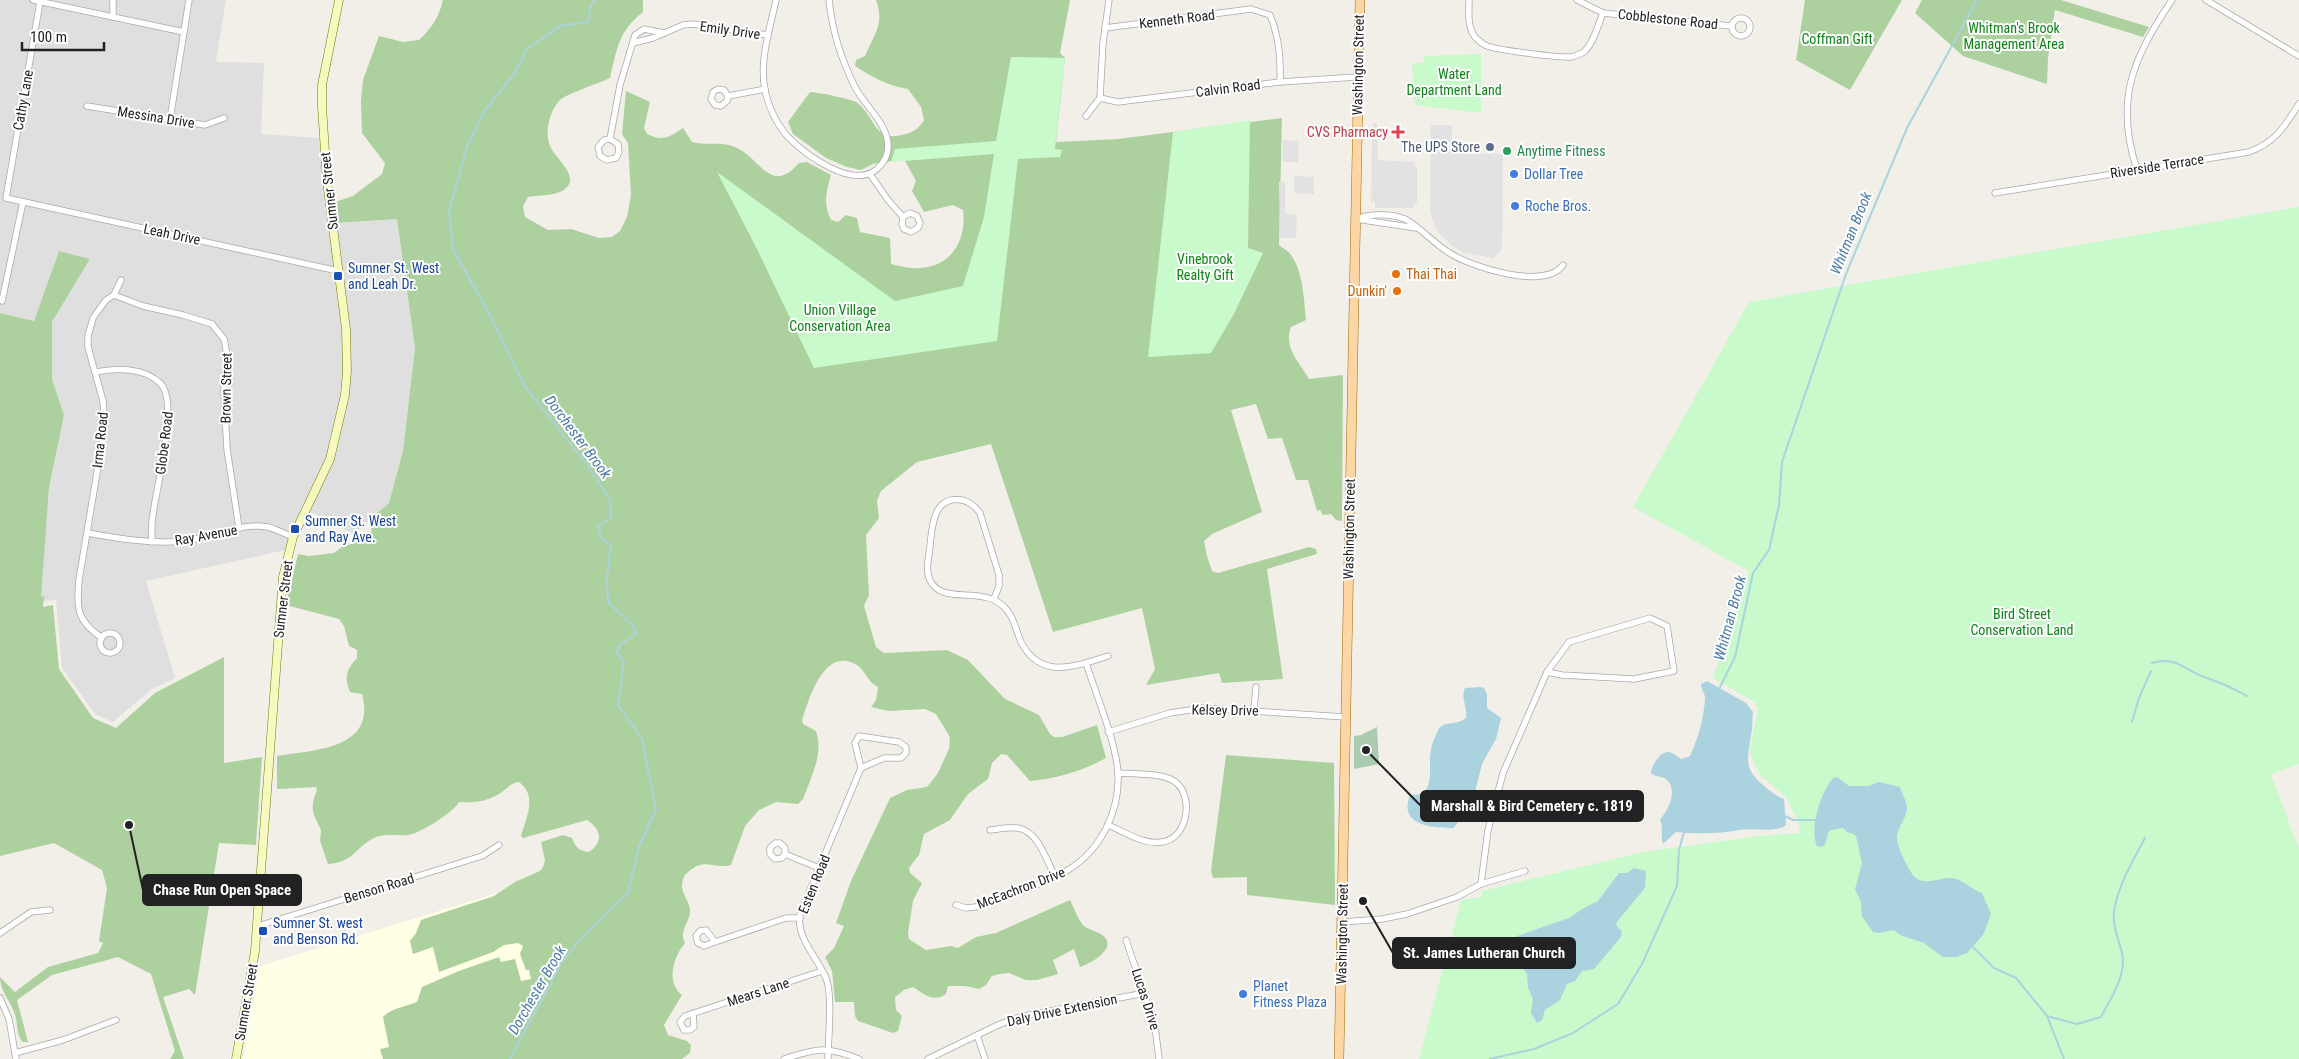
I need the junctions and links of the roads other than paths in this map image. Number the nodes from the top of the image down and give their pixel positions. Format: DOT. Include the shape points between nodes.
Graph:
graph roads {
  1 [pos="34,0"];
  2 [pos="113,0"];
  3 [pos="189,0"];
  4 [pos="339,0"];
  5 [pos="776,0"];
  6 [pos="830,0"];
  7 [pos="1109,0"];
  8 [pos="1360,0"];
  9 [pos="1469,0"];
  10 [pos="1577,0"];
  11 [pos="2172,0"];
  12 [pos="2206,0"];
  13 [pos="40,2"];
  14 [pos="1603,13"];
  15 [pos="113,17"];
  16 [pos="1731,26"];
  17 [pos="1105,28"];
  18 [pos="184,32"];
  19 [pos="664,33"];
  20 [pos="768,35"];
  21 [pos="633,43"];
  22 [pos="2299,56"];
  23 [pos="1357,77"];
  24 [pos="1280,82"];
  25 [pos="765,89"];
  26 [pos="728,96"];
  27 [pos="1100,98"];
  28 [pos="2299,104"];
  29 [pos="87,106"];
  30 [pos="1086,116"];
  31 [pos="224,118"];
  32 [pos="170,119"];
  33 [pos="610,139"];
  34 [pos="2137,170"];
  35 [pos="870,174"];
  36 [pos="1995,193"];
  37 [pos="6,198"];
  38 [pos="23,202"];
  39 [pos="904,217"];
  40 [pos="1356,219"];
  41 [pos="1563,265"];
  42 [pos="338,271"];
  43 [pos="121,280"];
  44 [pos="114,295"];
  45 [pos="2,301"];
  46 [pos="96,372"];
  47 [pos="240,528"];
  48 [pos="88,533"];
  49 [pos="293,537"];
  50 [pos="152,542"];
  51 [pos="994,600"];
  52 [pos="102,638"];
  53 [pos="1108,656"];
  54 [pos="1086,663"];
  55 [pos="1547,672"];
  56 [pos="1256,688"];
  57 [pos="1254,710"];
  58 [pos="1346,717"];
  59 [pos="1108,732"];
  60 [pos="861,768"];
  61 [pos="1118,773"];
  62 [pos="1108,824"];
  63 [pos="990,830"];
  64 [pos="499,845"];
  65 [pos="785,854"];
  66 [pos="819,868"];
  67 [pos="1524,871"];
  68 [pos="1055,877"];
  69 [pos="1481,884"];
  70 [pos="956,905"];
  71 [pos="50,910"];
  72 [pos="800,918"];
  73 [pos="1343,922"];
  74 [pos="258,926"];
  75 [pos="0,933"];
  76 [pos="1126,940"];
  77 [pos="715,942"];
  78 [pos="822,971"];
  79 [pos="1145,993"];
  80 [pos="0,998"];
  81 [pos="693,1013"];
  82 [pos="116,1020"];
  83 [pos="977,1035"];
  84 [pos="828,1049"];
  85 [pos="15,1056"];
  86 [pos="236,1059"];
  87 [pos="784,1059"];
  88 [pos="828,1059"];
  89 [pos="859,1059"];
  90 [pos="928,1059"];
  91 [pos="985,1059"];
  92 [pos="1159,1059"];
  93 [pos="1339,1059"];
  1 -- 13 [label="street"];
  2 -- 15 [label="street"];
  3 -- 18 [label="street"];
  4 -- 42 [label="main road, Sumner Street" via="322,85 324,150"];
  5 -- 20 [label="street"];
  6 -- 35 [label="street" via="838,46 847,72 887,138 886,157"];
  7 -- 17 [label="street"];
  8 -- 23 [label="main road, Washington Street"];
  9 -- 14 [label="street" via="1470,26 1480,42 1500,49 1570,57 1585,50"];
  10 -- 14 [label="street, Cobblestone Road"];
  11 -- 34 [label="street" via="2156,23 2128,88 2128,120"];
  12 -- 22 [label="street"];
  13 -- 15 [label="street"];
  13 -- 37 [label="street, Cathy Lane"];
  14 -- 16 [label="street, Cobblestone Road"];
  15 -- 18 [label="street"];
  17 -- 24 [label="street, Kenneth Road" via="1251,9 1261,11 1270,15 1272,22 1279,52"];
  17 -- 27 [label="street"];
  18 -- 32 [label="street"];
  19 -- 20 [label="street, Emily Drive" via="693,24"];
  19 -- 21 [label="street, Emily Drive"];
  19 -- 21 [label="street, Emily Drive" via="640,30"];
  20 -- 25 [label="street" via="763,68"];
  21 -- 33 [label="street" via="620,85"];
  23 -- 24 [label="street, Calvin Road"];
  23 -- 40 [label="main road, Washington Street"];
  24 -- 27 [label="street, Calvin Road" via="1118,102"];
  25 -- 26 [label="street"];
  25 -- 35 [label="street" via="778,124 797,145 846,175"];
  27 -- 30 [label="street"];
  28 -- 34 [label="street, Riverside Terrace" via="2283,128 2265,146 2249,152"];
  29 -- 32 [label="street, Messina Drive"];
  31 -- 32 [label="street, Messina Drive" via="205,125"];
  34 -- 36 [label="street, Riverside Terrace"];
  35 -- 39 [label="street"];
  37 -- 38 [label="street, Leah Drive"];
  38 -- 42 [label="street, Leah Drive"];
  38 -- 45 [label="street"];
  40 -- 41 [label="street" via="1368,215 1407,220 1458,258 1505,273 1542,277 1554,274"];
  40 -- 58 [label="main road, Washington Street"];
  42 -- 49 [label="main road, Sumner Street" via="346,330 345,395 330,459"];
  43 -- 44 [label="street, Irma Road"];
  44 -- 46 [label="street, Irma Road" via="106,300 93,318 88,336"];
  44 -- 47 [label="street, Brown Street" via="212,324 224,339 228,358 224,384 227,448"];
  46 -- 48 [label="street, Irma Road" via="103,400 104,425"];
  46 -- 50 [label="street, Globe Road" via="132,370 155,380 166,394 168,426 153,515"];
  47 -- 49 [label="street, Ray Avenue" via="269,527"];
  47 -- 50 [label="street, Ray Avenue" via="185,541"];
  48 -- 50 [label="street, Ray Avenue"];
  48 -- 52 [label="street, Irma Road" via="80,580 79,616 90,630"];
  49 -- 74 [label="main road, Sumner Street" via="280,603"];
  51 -- 51 [label="street" via="974,594 947,594 938,590 929,578 933,519 946,502 967,501 980,513 1000,576"];
  51 -- 54 [label="street" via="1011,615 1024,648 1038,662 1066,668"];
  53 -- 54 [label="street"];
  54 -- 59 [label="street, McEachron Drive"];
  55 -- 55 [label="street" via="1569,642 1650,618 1667,626 1674,671 1634,679"];
  55 -- 69 [label="street" via="1503,773 1488,830"];
  56 -- 57 [label="street"];
  57 -- 58 [label="street, Kelsey Drive"];
  57 -- 59 [label="street, Kelsey Drive" via="1192,709"];
  58 -- 73 [label="main road, Washington Street"];
  59 -- 61 [label="street, McEachron Drive"];
  60 -- 60 [label="street" via="884,758 901,758 906,747 899,742 859,736 855,742"];
  60 -- 66 [label="street, Esten Road"];
  61 -- 62 [label="street, McEachron Drive" via="1116,800"];
  61 -- 62 [label="street" via="1175,781 1185,797 1185,822 1174,838 1158,842 1141,839"];
  62 -- 68 [label="street, McEachron Drive" via="1091,851"];
  63 -- 68 [label="street" via="1016,828 1030,834"];
  64 -- 74 [label="street, Benson Road" via="482,856"];
  65 -- 66 [label="street"];
  66 -- 72 [label="street, Esten Road"];
  67 -- 69 [label="street"];
  68 -- 70 [label="street, McEachron Drive" via="976,906"];
  69 -- 73 [label="street" via="1458,897 1407,914"];
  71 -- 75 [label="street" via="31,912"];
  72 -- 77 [label="street" via="786,918"];
  72 -- 78 [label="street, Esten Road" via="803,936"];
  73 -- 93 [label="main road, Washington Street"];
  74 -- 86 [label="main road, Sumner Street"];
  76 -- 79 [label="street, Lucas Drive"];
  78 -- 81 [label="street, Mears Lane"];
  78 -- 84 [label="street, Esten Road" via="829,990"];
  79 -- 83 [label="street, Daly Drive Extension" via="1030,1014 1003,1022"];
  79 -- 92 [label="street, Lucas Drive" via="1157,1034"];
  80 -- 85 [label="street" via="9,1019"];
  82 -- 85 [label="street"];
  83 -- 90 [label="street, Daly Drive Extension"];
  83 -- 91 [label="street"];
  84 -- 87 [label="street" via="811,1050"];
  84 -- 88 [label="street, Esten Road"];
  84 -- 89 [label="street"];
}
